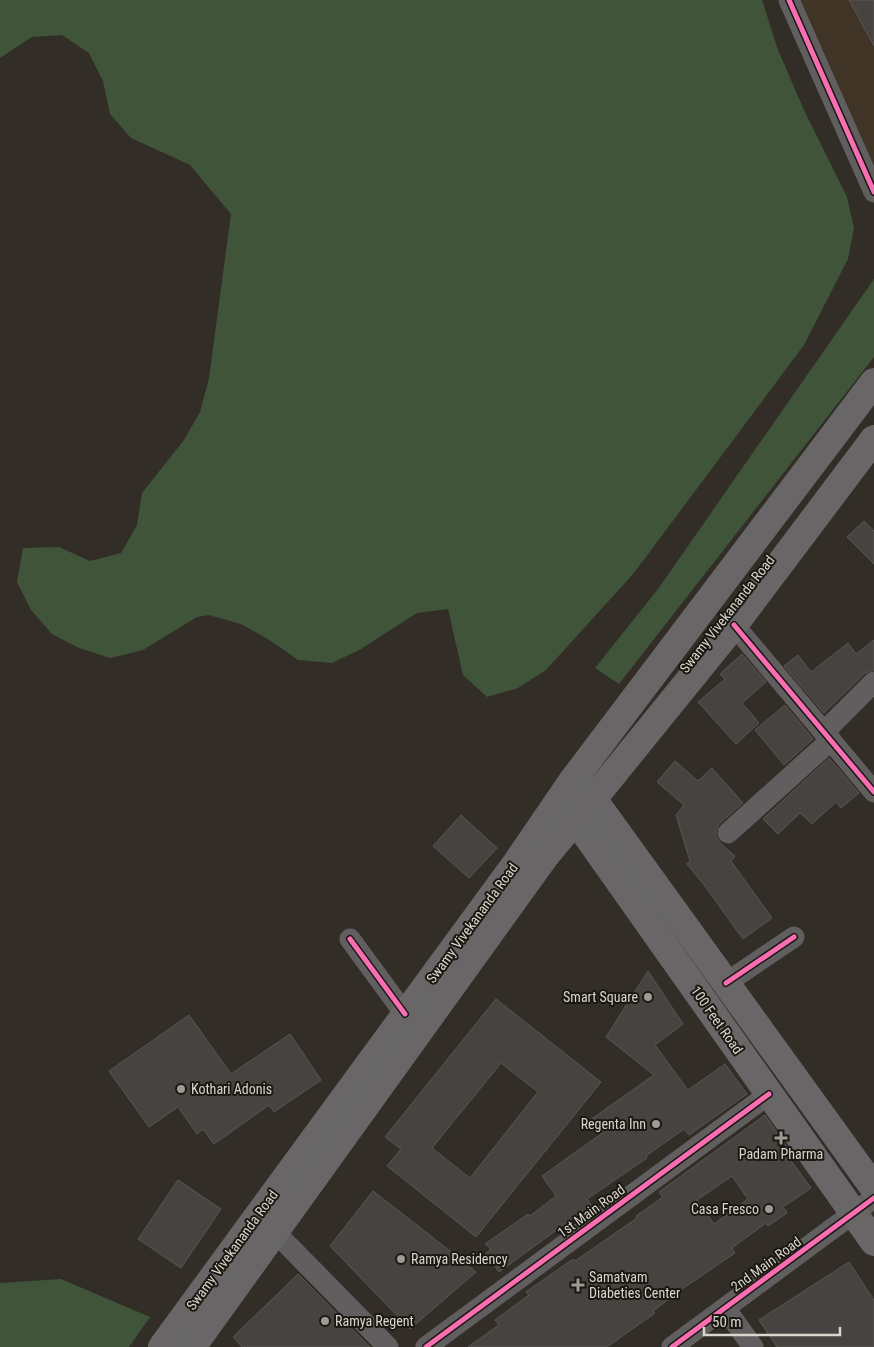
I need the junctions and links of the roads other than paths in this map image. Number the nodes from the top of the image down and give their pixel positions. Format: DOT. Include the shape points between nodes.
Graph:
graph roads {
  1 [pos="789,0"];
  2 [pos="874,192"];
  3 [pos="874,382"];
  4 [pos="874,439"];
  5 [pos="734,625"];
  6 [pos="874,682"];
  7 [pos="828,736"];
  8 [pos="874,792"];
  9 [pos="593,799"];
  10 [pos="569,800"];
  11 [pos="728,833"];
  12 [pos="794,937"];
  13 [pos="350,939"];
  14 [pos="726,983"];
  15 [pos="405,1014"];
  16 [pos="769,1094"];
  17 [pos="874,1188"];
  18 [pos="864,1206"];
  19 [pos="275,1232"];
  20 [pos="874,1242"];
  21 [pos="725,1308"];
  22 [pos="162,1347"];
  23 [pos="192,1347"];
  24 [pos="388,1347"];
  25 [pos="426,1347"];
  26 [pos="672,1347"];
  27 [pos="753,1347"];
  1 -- 2 [label="street"];
  3 -- 10 [label="main road, Swamy Vivekananda Road"];
  4 -- 5 [label="main road, Swamy Vivekananda Road"];
  5 -- 7 [label="street"];
  5 -- 9 [label="main road, Swamy Vivekananda Road"];
  6 -- 7 [label="street"];
  7 -- 8 [label="street"];
  7 -- 11 [label="street"];
  9 -- 10 [label="main road, Swamy Vivekananda Road"];
  9 -- 14 [label="main road, 100 Feet Road"];
  10 -- 15 [label="main road, Swamy Vivekananda Road" via="517,862"];
  10 -- 16 [label="main road, 100 Feet Road"];
  10 -- 19 [label="main road, Swamy Vivekananda Road" via="546,855"];
  12 -- 14 [label="street"];
  13 -- 15 [label="street"];
  14 -- 17 [label="main road, 100 Feet Road"];
  15 -- 22 [label="main road, Swamy Vivekananda Road"];
  16 -- 18 [label="main road, 100 Feet Road"];
  16 -- 25 [label="street, 1st Main Road"];
  18 -- 20 [label="main road, 100 Feet Road"];
  18 -- 21 [label="street, 2nd Main Road"];
  19 -- 23 [label="main road, Swamy Vivekananda Road"];
  19 -- 24 [label="street"];
  21 -- 26 [label="street, 2nd Main Road"];
  21 -- 27 [label="street"];
}
